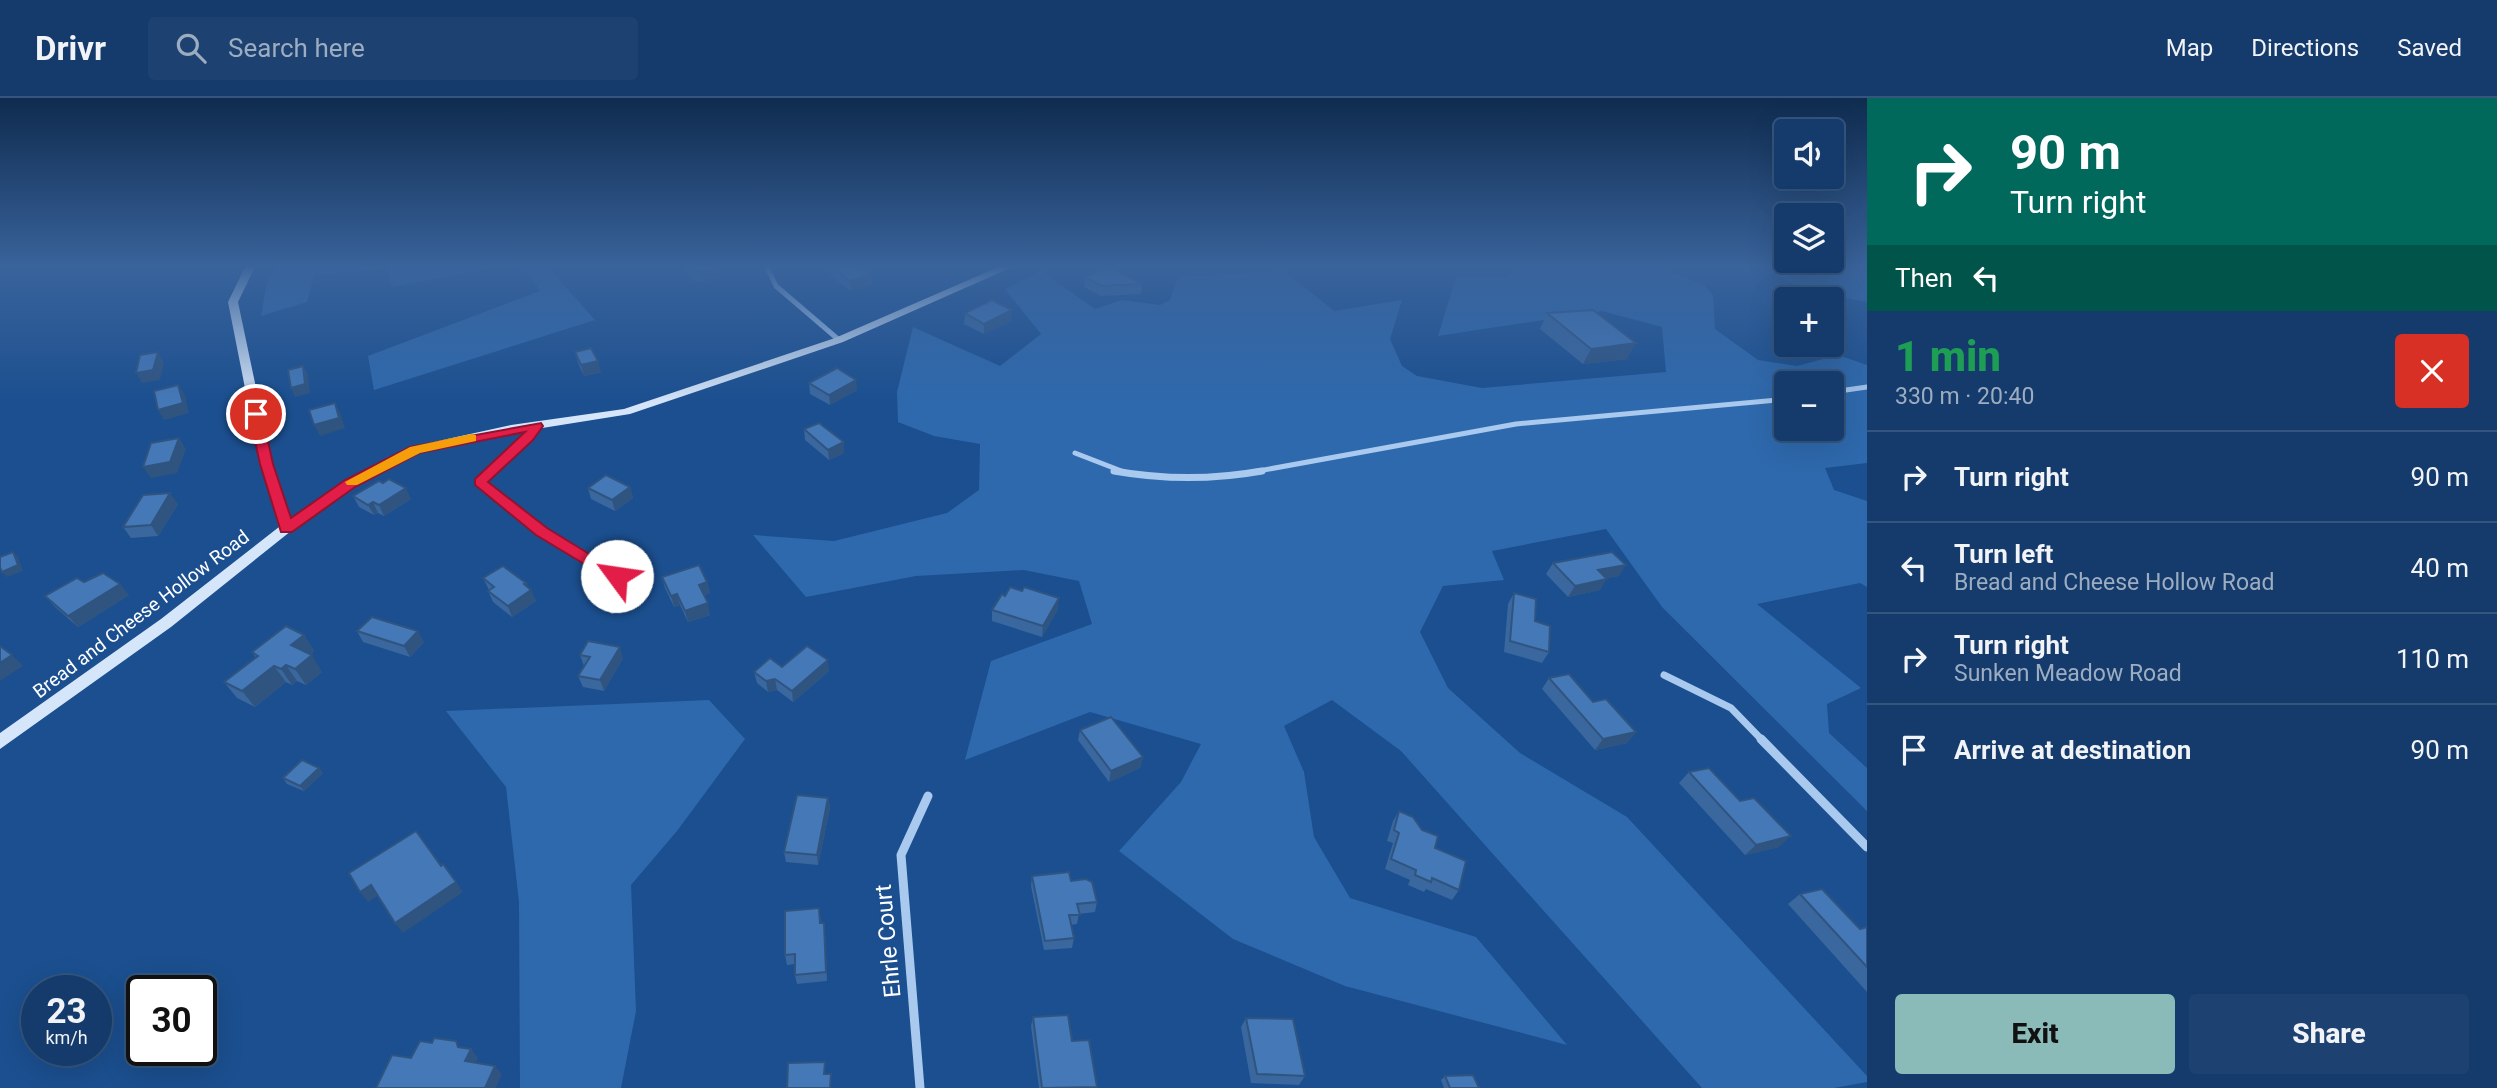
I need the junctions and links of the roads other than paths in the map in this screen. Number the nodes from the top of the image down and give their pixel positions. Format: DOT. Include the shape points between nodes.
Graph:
graph roads {
  1 [pos="235,311"];
  2 [pos="805,311"];
  3 [pos="905,311"];
  4 [pos="839,340"];
  5 [pos="1867,387"];
  6 [pos="1844,390"];
  7 [pos="1774,400"];
  8 [pos="536,426"];
  9 [pos="1075,453"];
  10 [pos="286,528"];
  11 [pos="617,576"];
  12 [pos="1664,675"];
  13 [pos="0,742"];
  14 [pos="928,796"];
  15 [pos="1867,847"];
  16 [pos="920,1088"];
  1 -- 10 [label="main road" via="267,464"];
  2 -- 4 [label="street"];
  3 -- 4 [label="main road, Bread and Cheese Hollow Road"];
  4 -- 8 [label="main road, Bread and Cheese Hollow Road" via="626,412"];
  5 -- 6 [label="street"];
  7 -- 9 [label="street" via="1516,424 1223,478 1166,479 1115,471"];
  8 -- 10 [label="main road, Bread and Cheese Hollow Road" via="415,450 350,484"];
  8 -- 11 [label="street" via="480,482 541,531"];
  10 -- 13 [label="main road, Bread and Cheese Hollow Road" via="166,623"];
  11 -- 11 [label="street" via="640,590 632,605 612,610 602,603"];
  12 -- 15 [label="street" via="1731,708"];
  14 -- 16 [label="street, Ehrle Court" via="901,855"];
}
